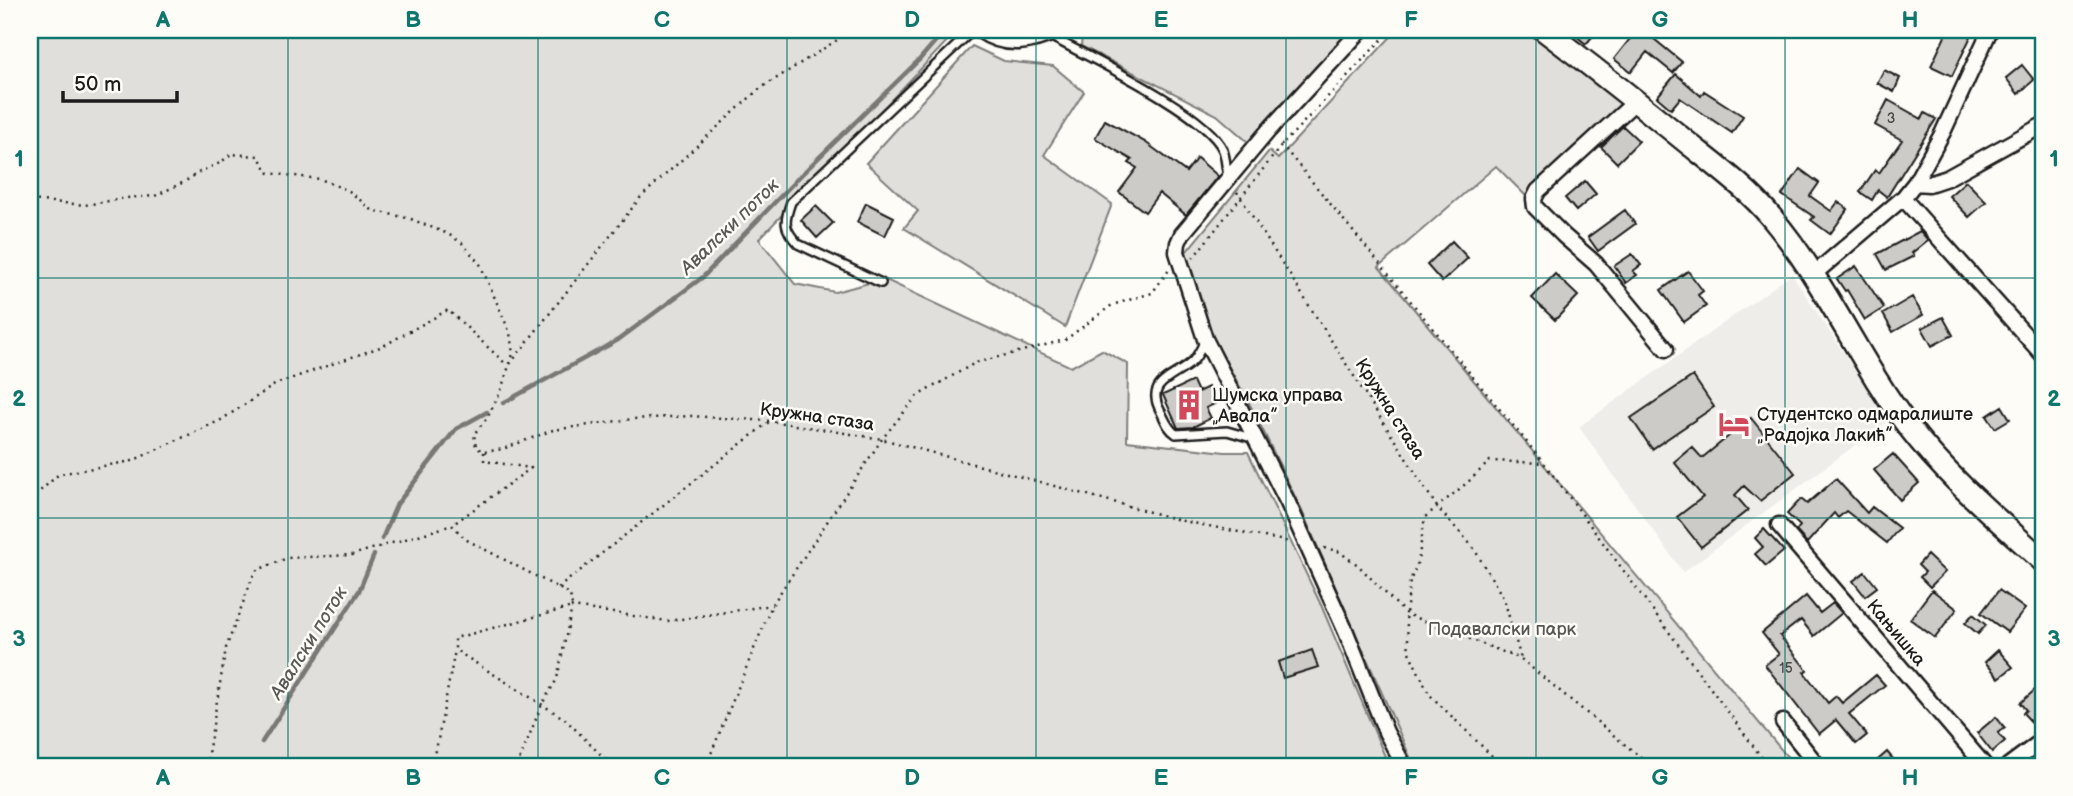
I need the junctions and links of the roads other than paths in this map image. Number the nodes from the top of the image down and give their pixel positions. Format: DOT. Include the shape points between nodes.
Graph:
graph roads {
  1 [pos="973,30"];
  2 [pos="979,30"];
  3 [pos="1360,30"];
  4 [pos="1544,30"];
  5 [pos="1990,30"];
  6 [pos="1054,32"];
  7 [pos="1636,101"];
  8 [pos="2043,125"];
  9 [pos="1228,177"];
  10 [pos="1915,183"];
  11 [pos="1903,198"];
  12 [pos="1814,274"];
  13 [pos="881,283"];
  14 [pos="1205,339"];
  15 [pos="1666,349"];
  16 [pos="2043,355"];
  17 [pos="1256,440"];
  18 [pos="1779,525"];
  19 [pos="2043,561"];
  20 [pos="1783,722"];
  21 [pos="2043,740"];
  22 [pos="1404,766"];
  23 [pos="1818,766"];
  24 [pos="1985,766"];
  25 [pos="2008,766"];
  1 -- 13 [label="lane" via="792,202 787,214 788,233 798,244"];
  2 -- 6 [label="street" via="1012,42 1035,41"];
  3 -- 9 [label="street"];
  4 -- 7 [label="main road"];
  5 -- 10 [label="street"];
  6 -- 9 [label="lane" via="1208,130 1223,150"];
  7 -- 12 [label="main road" via="1753,198"];
  7 -- 15 [label="street" via="1534,199 1535,207 1596,264"];
  8 -- 10 [label="street" via="1947,178"];
  9 -- 14 [label="street" via="1178,243 1178,257"];
  10 -- 11 [label="street"];
  11 -- 12 [label="street"];
  11 -- 16 [label="street"];
  12 -- 19 [label="main road" via="1908,426 1962,487"];
  14 -- 17 [label="street"];
  14 -- 17 [label="lane" via="1195,359 1161,384 1155,393 1156,403 1176,435 1227,431"];
  17 -- 22 [label="street"];
  18 -- 24 [label="street, Кањишка"];
  20 -- 23 [label="street"];
  21 -- 25 [label="street"];
}
